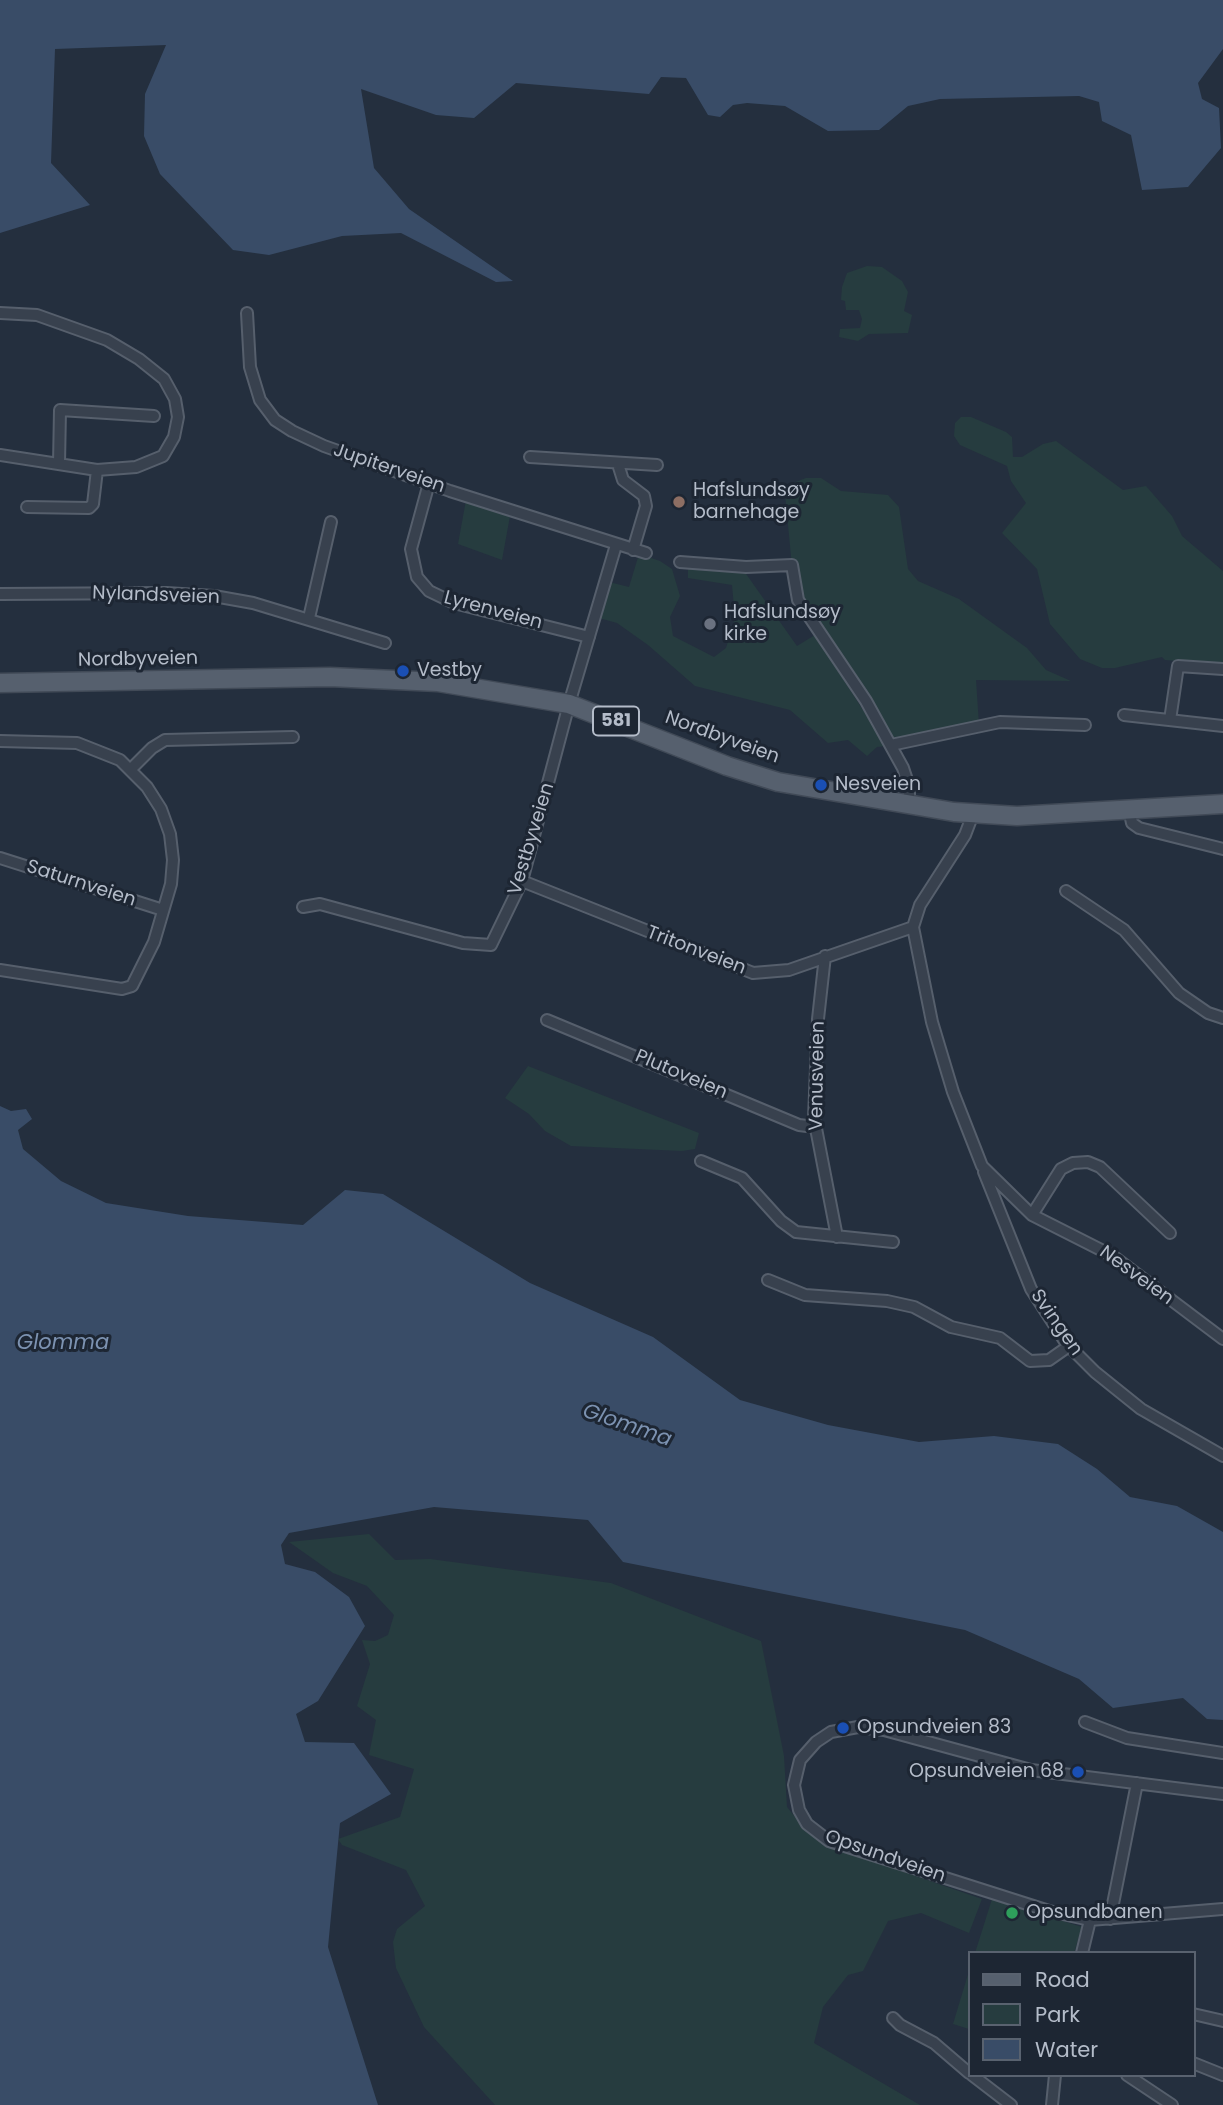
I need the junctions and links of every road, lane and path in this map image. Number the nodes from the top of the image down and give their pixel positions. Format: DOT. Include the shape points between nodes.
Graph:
graph roads {
  1 [pos="0,313"];
  2 [pos="247,313"];
  3 [pos="154,416"];
  4 [pos="0,455"];
  5 [pos="530,457"];
  6 [pos="59,464"];
  7 [pos="618,464"];
  8 [pos="656,465"];
  9 [pos="97,470"];
  10 [pos="429,483"];
  11 [pos="27,507"];
  12 [pos="331,522"];
  13 [pos="616,545"];
  14 [pos="633,550"];
  15 [pos="646,554"];
  16 [pos="680,562"];
  17 [pos="0,594"];
  18 [pos="309,618"];
  19 [pos="589,637"];
  20 [pos="385,643"];
  21 [pos="1223,669"];
  22 [pos="0,683"];
  23 [pos="569,704"];
  24 [pos="1124,715"];
  25 [pos="1170,720"];
  26 [pos="1085,724"];
  27 [pos="1223,726"];
  28 [pos="293,737"];
  29 [pos="0,741"];
  30 [pos="891,745"];
  31 [pos="131,769"];
  32 [pos="1223,804"];
  33 [pos="909,805"];
  34 [pos="1129,809"];
  35 [pos="973,814"];
  36 [pos="1223,849"];
  37 [pos="0,858"];
  38 [pos="522,881"];
  39 [pos="1066,891"];
  40 [pos="303,908"];
  41 [pos="163,910"];
  42 [pos="913,927"];
  43 [pos="825,956"];
  44 [pos="0,970"];
  45 [pos="1223,1018"];
  46 [pos="547,1020"];
  47 [pos="815,1127"];
  48 [pos="701,1161"];
  49 [pos="982,1166"];
  50 [pos="1021,1207"];
  51 [pos="1032,1215"];
  52 [pos="1002,1218"];
  53 [pos="1170,1233"];
  54 [pos="838,1237"];
  55 [pos="893,1242"];
  56 [pos="768,1280"];
  57 [pos="1223,1339"];
  58 [pos="1069,1346"];
  59 [pos="1223,1456"];
  60 [pos="1085,1722"];
  61 [pos="1223,1753"];
  62 [pos="1137,1783"];
  63 [pos="1223,1794"];
  64 [pos="1223,1909"];
  65 [pos="1110,1919"];
  66 [pos="1090,1920"];
  67 [pos="1083,1951"];
  68 [pos="1195,2014"];
  69 [pos="893,2018"];
  70 [pos="1223,2021"];
  71 [pos="1195,2064"];
  72 [pos="968,2071"];
  73 [pos="1223,2075"];
  74 [pos="975,2077"];
  75 [pos="1055,2077"];
  76 [pos="1130,2077"];
  77 [pos="1011,2105"];
  78 [pos="1052,2105"];
  79 [pos="1172,2105"];
  1 -- 9 [label="street" via="37,316 94,334 139,359 172,390 178,416 174,437 163,456 136,467"];
  2 -- 10 [label="street, Jupiterveien" via="255,387 275,420 309,440"];
  3 -- 6 [label="street" via="60,410"];
  4 -- 6 [label="street"];
  5 -- 7 [label="street"];
  6 -- 9 [label="street"];
  7 -- 8 [label="street"];
  7 -- 14 [label="street" via="623,480 644,496 646,506"];
  9 -- 11 [label="street" via="89,508"];
  10 -- 13 [label="street, Jupiterveien"];
  10 -- 19 [label="street, Lyrenveien" via="411,550 417,577 429,591 454,603"];
  12 -- 18 [label="street"];
  13 -- 14 [label="street, Jupiterveien"];
  13 -- 19 [label="street, Vestbyveien"];
  14 -- 15 [label="street, Jupiterveien"];
  16 -- 30 [label="street" via="792,565 798,600"];
  17 -- 18 [label="street, Nylandsveien" via="203,595"];
  18 -- 20 [label="street, Nylandsveien"];
  19 -- 23 [label="street, Vestbyveien"];
  21 -- 25 [label="street" via="1178,666"];
  22 -- 23 [label="main road, Nordbyveien / 581" via="358,677 438,682"];
  23 -- 33 [label="main road, Nordbyveien / 581" via="761,777"];
  23 -- 38 [label="street, Vestbyveien"];
  24 -- 25 [label="street"];
  25 -- 27 [label="street"];
  26 -- 30 [label="street" via="1000,722"];
  28 -- 31 [label="street" via="165,740"];
  29 -- 31 [label="street" via="87,744"];
  30 -- 33 [label="street" via="909,786"];
  31 -- 41 [label="street" via="156,800 170,834 173,869"];
  32 -- 34 [label="main road, Nordbyveien / 581"];
  33 -- 35 [label="main road, Nordbyveien / 581"];
  34 -- 35 [label="main road, Nordbyveien / 581" via="1032,816"];
  34 -- 36 [label="street" via="1130,820 1139,828"];
  35 -- 42 [label="street" via="965,835 920,905"];
  37 -- 41 [label="street, Saturnveien"];
  38 -- 40 [label="street, Vestbyveien" via="491,945 463,943 320,904"];
  38 -- 43 [label="street, Tritonveien" via="749,972 778,973"];
  39 -- 45 [label="street" via="1124,930 1179,993"];
  41 -- 44 [label="street" via="134,984 122,989"];
  42 -- 43 [label="street, Tritonveien"];
  42 -- 49 [label="street, Nesveien" via="932,1022"];
  43 -- 47 [label="street, Venusveien"];
  46 -- 47 [label="street, Plutoveien" via="799,1125"];
  47 -- 54 [label="street, Venusveien"];
  48 -- 54 [label="street" via="742,1178 791,1230"];
  49 -- 50 [label="street, Nesveien"];
  49 -- 52 [label="street, Svingen"];
  50 -- 51 [label="street, Nesveien"];
  50 -- 52 [label="street"];
  51 -- 53 [label="street" via="1061,1169 1085,1162 1100,1167"];
  51 -- 57 [label="street, Nesveien" via="1113,1256"];
  52 -- 58 [label="street, Svingen" via="1031,1289"];
  54 -- 55 [label="street"];
  56 -- 58 [label="street" via="805,1295 914,1307 951,1327 1000,1338 1030,1361 1049,1360"];
  58 -- 59 [label="street, Svingen" via="1141,1409"];
  60 -- 61 [label="street" via="1127,1738"];
  62 -- 63 [label="street, Opsundveien"];
  62 -- 65 [label="street"];
  62 -- 66 [label="street, Opsundveien" via="1031,1770 868,1727 825,1735 797,1767 794,1785 799,1810 811,1828 829,1841"];
  64 -- 65 [label="street, Opsundveien"];
  65 -- 66 [label="street, Opsundveien"];
  66 -- 67 [label="street"];
  68 -- 70 [label="street"];
  69 -- 72 [label="street"];
  71 -- 73 [label="street"];
  74 -- 77 [label="street"];
  75 -- 78 [label="street"];
  76 -- 79 [label="street"];
}
